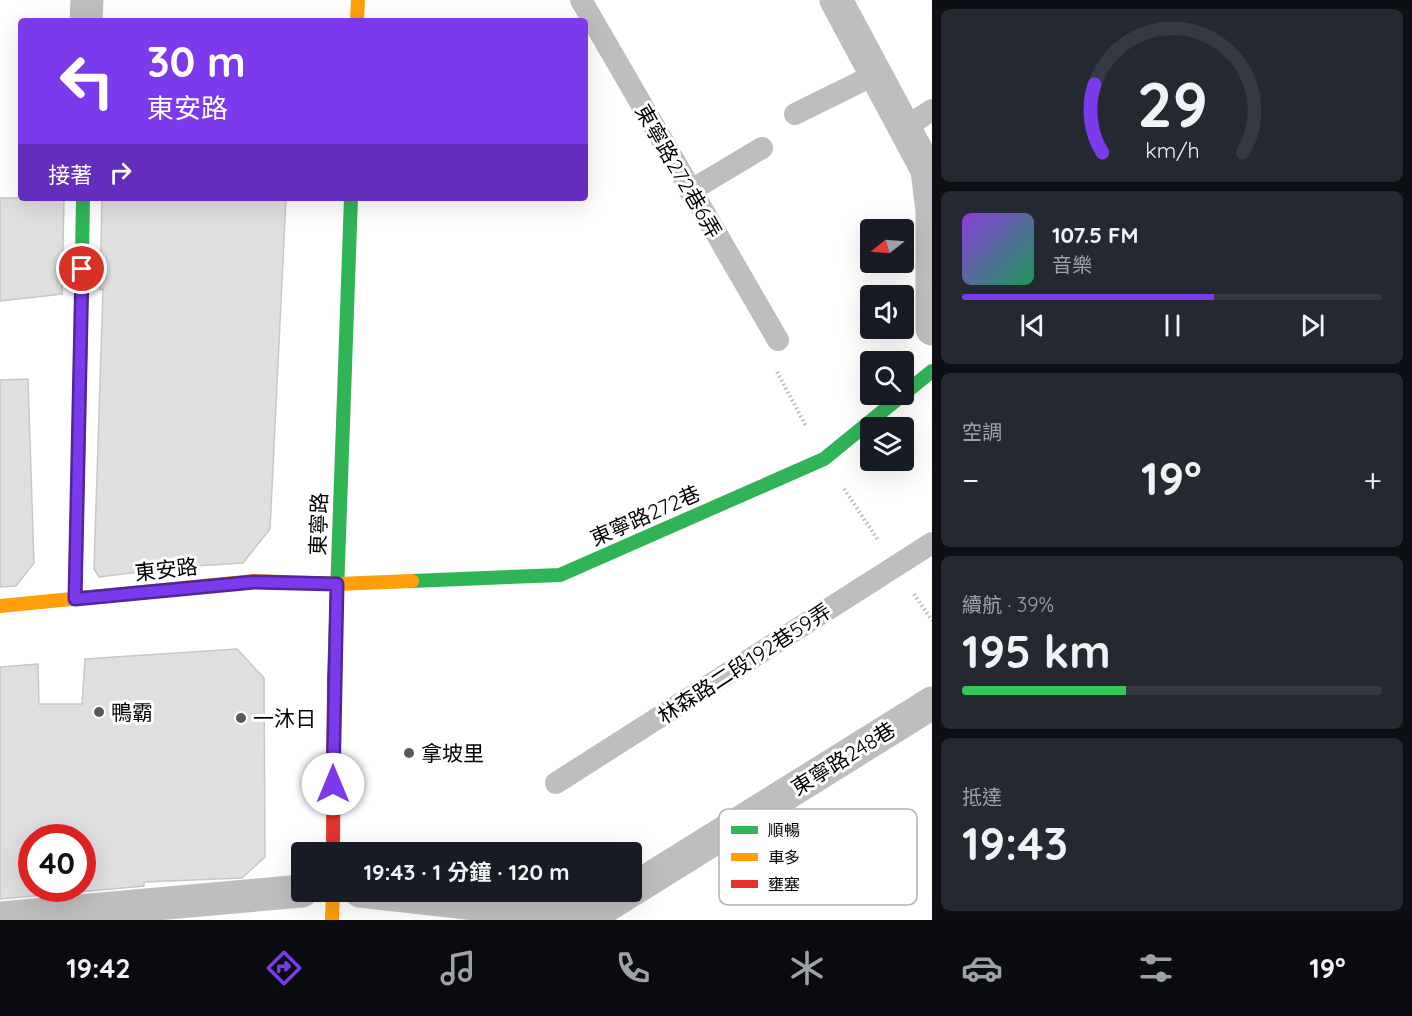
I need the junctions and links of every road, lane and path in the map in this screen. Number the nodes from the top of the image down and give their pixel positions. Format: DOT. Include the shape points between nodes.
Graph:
graph roads {
  1 [pos="87,0"];
  2 [pos="358,0"];
  3 [pos="581,0"];
  4 [pos="836,0"];
  5 [pos="86,18"];
  6 [pos="357,18"];
  7 [pos="876,74"];
  8 [pos="932,110"];
  9 [pos="795,114"];
  10 [pos="904,128"];
  11 [pos="762,148"];
  12 [pos="690,190"];
  13 [pos="83,201"];
  14 [pos="351,201"];
  15 [pos="932,329"];
  16 [pos="778,340"];
  17 [pos="932,371"];
  18 [pos="824,459"];
  19 [pos="932,543"];
  20 [pos="337,584"];
  21 [pos="75,599"];
  22 [pos="0,606"];
  23 [pos="932,703"];
  24 [pos="556,783"];
  25 [pos="761,809"];
  26 [pos="719,835"];
  27 [pos="333,842"];
  28 [pos="642,883"];
  29 [pos="291,892"];
  30 [pos="333,902"];
  31 [pos="457,902"];
  32 [pos="612,902"];
  33 [pos="0,918"];
  34 [pos="332,920"];
  1 -- 5 [label="street"];
  2 -- 6 [label="street"];
  3 -- 12 [label="lane, 東寧路272巷6弄"];
  4 -- 7 [label="street"];
  7 -- 9 [label="lane"];
  7 -- 10 [label="street"];
  8 -- 10 [label="lane"];
  10 -- 15 [label="street" via="927,170 932,211"];
  11 -- 12 [label="lane"];
  12 -- 16 [label="lane, 東寧路272巷6弄"];
  13 -- 21 [label="street"];
  14 -- 20 [label="street, 東寧路"];
  16 -- 18 [label="path" via="766,351"];
  17 -- 18 [label="street, 東寧路272巷"];
  18 -- 20 [label="street, 東寧路272巷" via="560,575"];
  19 -- 24 [label="lane, 林森路二段192巷59弄"];
  20 -- 21 [label="street, 東安路" via="254,582"];
  20 -- 27 [label="street, 東寧路"];
  21 -- 22 [label="street, 東安路"];
  23 -- 25 [label="street, 東寧路248巷"];
  26 -- 28 [label="street, 東寧路248巷"];
  29 -- 33 [label="street"];
  30 -- 34 [label="street"];
  31 -- 32 [label="street, 東寧路248巷" via="589,917"];
}
